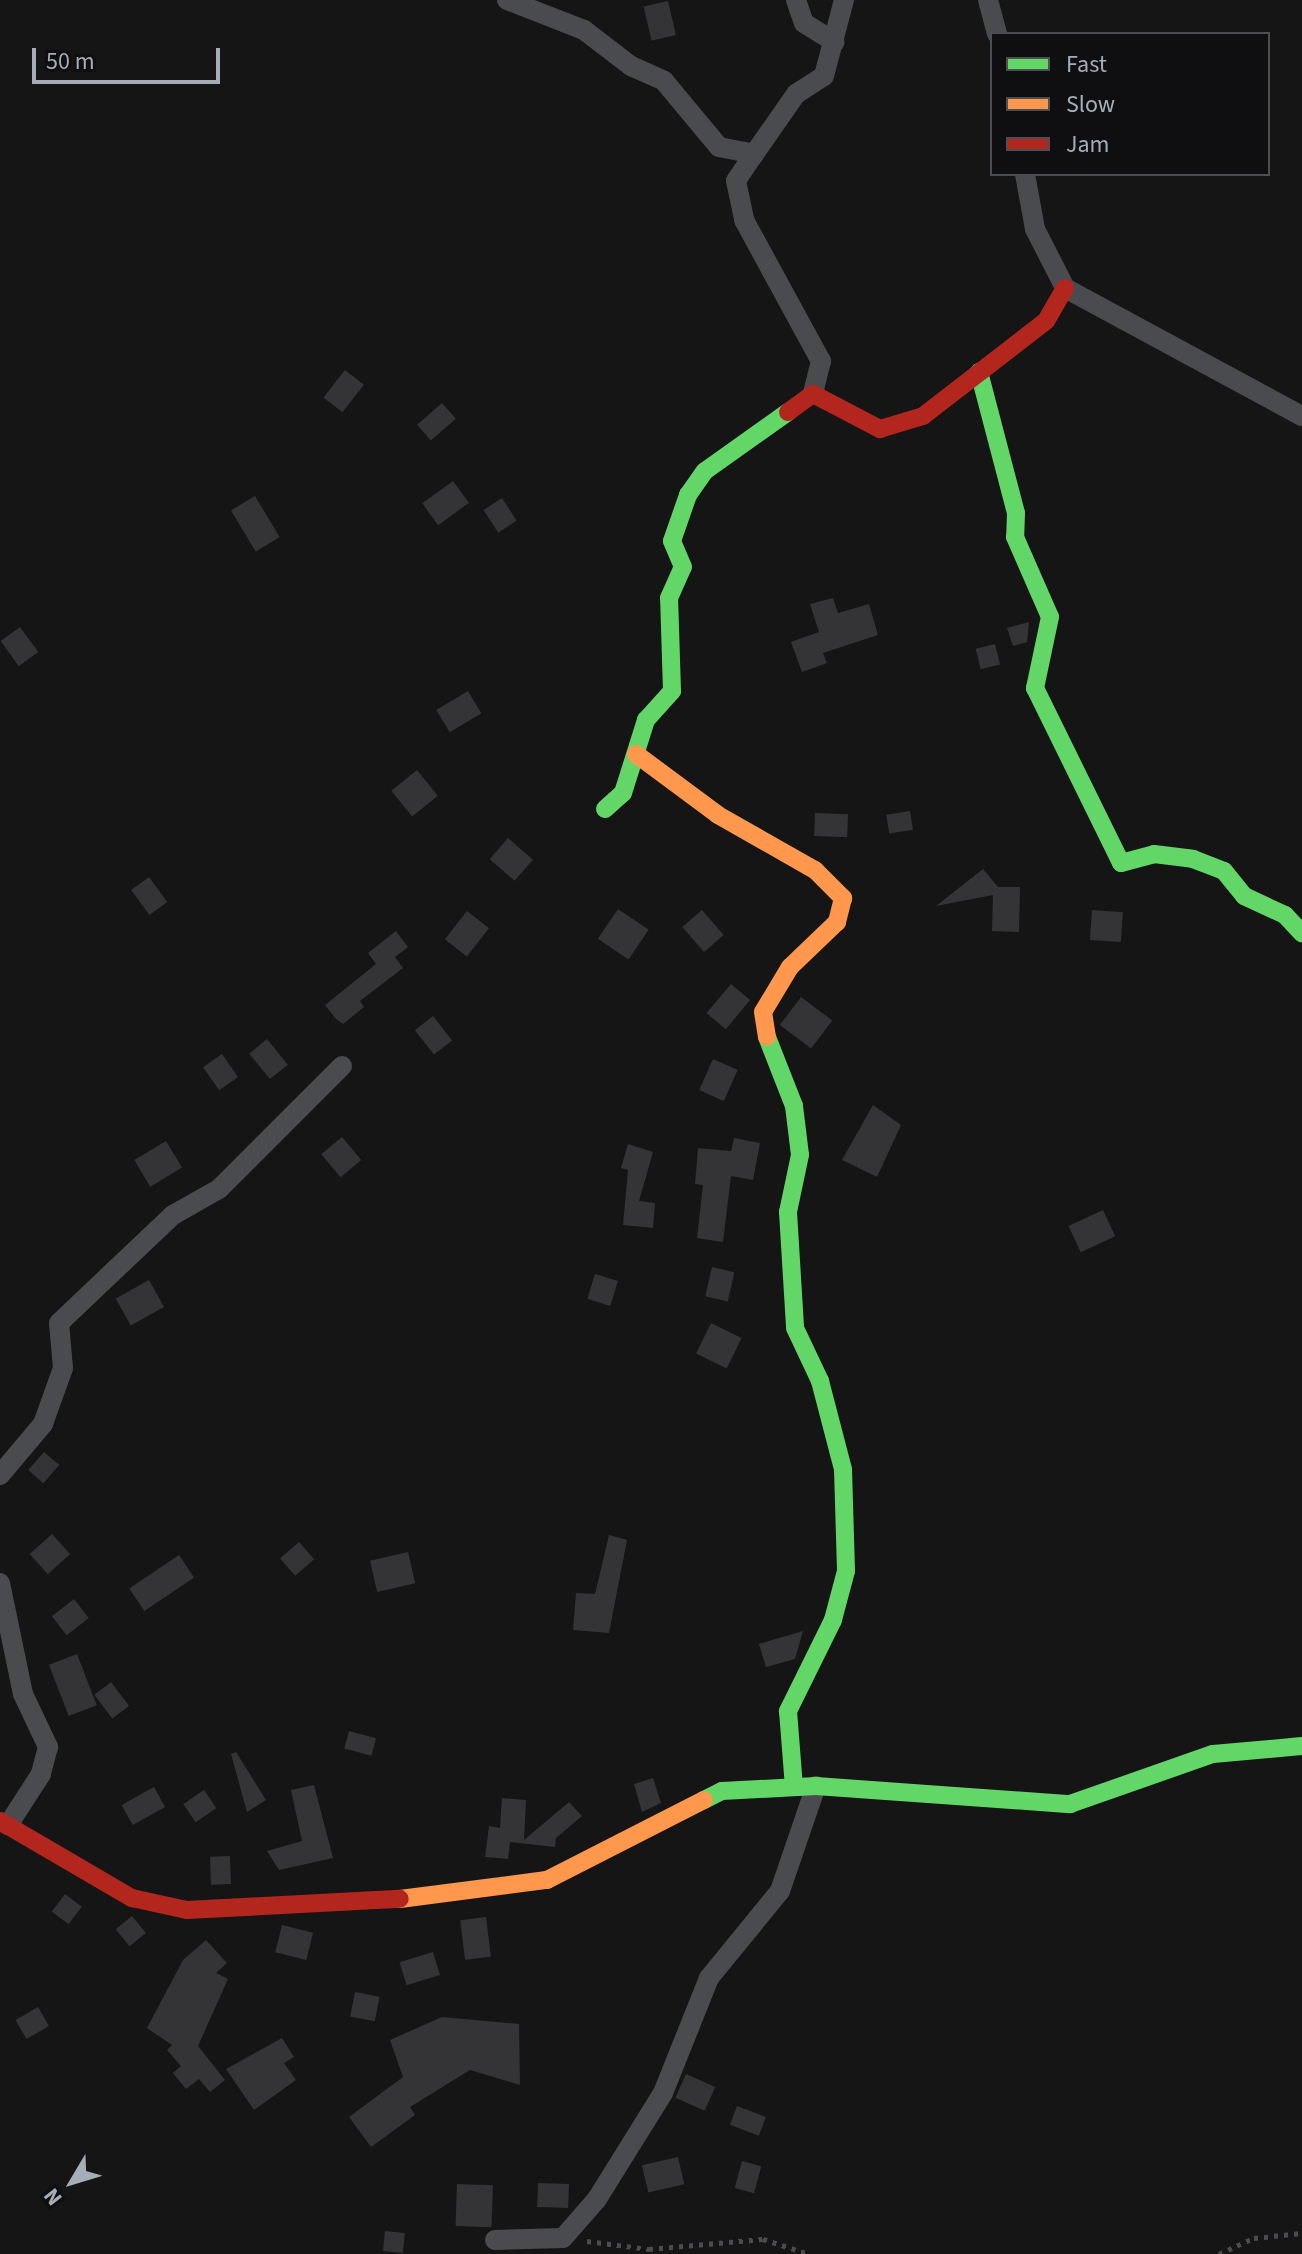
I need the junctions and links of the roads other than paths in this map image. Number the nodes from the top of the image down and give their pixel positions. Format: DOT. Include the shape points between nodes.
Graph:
graph roads {
  1 [pos="507,0"];
  2 [pos="796,0"];
  3 [pos="844,0"];
  4 [pos="988,0"];
  5 [pos="996,32"];
  6 [pos="834,42"];
  7 [pos="752,157"];
  8 [pos="1025,176"];
  9 [pos="1065,288"];
  10 [pos="979,372"];
  11 [pos="813,394"];
  12 [pos="1302,416"];
  13 [pos="636,754"];
  14 [pos="605,809"];
  15 [pos="1302,933"];
  16 [pos="342,1066"];
  17 [pos="0,1475"];
  18 [pos="0,1583"];
  19 [pos="1302,1746"];
  20 [pos="816,1786"];
  21 [pos="794,1787"];
  22 [pos="4,1823"];
  23 [pos="495,2240"];
  24 [pos="558,2246"];
  1 -- 7 [label="street" via="584,30 631,66 664,81 719,147"];
  2 -- 6 [label="street" via="804,23"];
  3 -- 6 [label="street"];
  4 -- 5 [label="street"];
  6 -- 7 [label="street" via="824,76 796,94"];
  7 -- 11 [label="street" via="736,181 744,220 821,361"];
  8 -- 9 [label="street" via="1035,229"];
  9 -- 10 [label="street" via="1046,321"];
  9 -- 12 [label="street"];
  10 -- 11 [label="street" via="923,416 880,429"];
  10 -- 15 [label="street" via="1016,513 1015,537 1031,563 1050,617 1035,688 1121,863 1154,854 1193,859 1224,871 1244,896 1285,915"];
  11 -- 13 [label="street" via="705,471 688,495 672,541 683,567 669,598 672,691 646,720"];
  13 -- 14 [label="street" via="623,793"];
  13 -- 21 [label="street" via="718,815 815,870 843,898 837,922 790,967 763,1012 770,1056 794,1106 800,1155 788,1212 795,1328 820,1381 843,1469 846,1571 833,1620 788,1711"];
  16 -- 17 [label="street" via="219,1189 173,1215 59,1323 63,1368 43,1424"];
  18 -- 22 [label="street" via="23,1694 48,1747 41,1774"];
  19 -- 20 [label="street" via="1213,1754 1070,1804"];
  20 -- 21 [label="street"];
  20 -- 24 [label="street" via="780,1891 709,1978 649,2120"];
  21 -- 22 [label="street" via="696,1799 587,1865 547,1880 434,1897 187,1910 132,1898"];
  23 -- 24 [label="street"];
}
